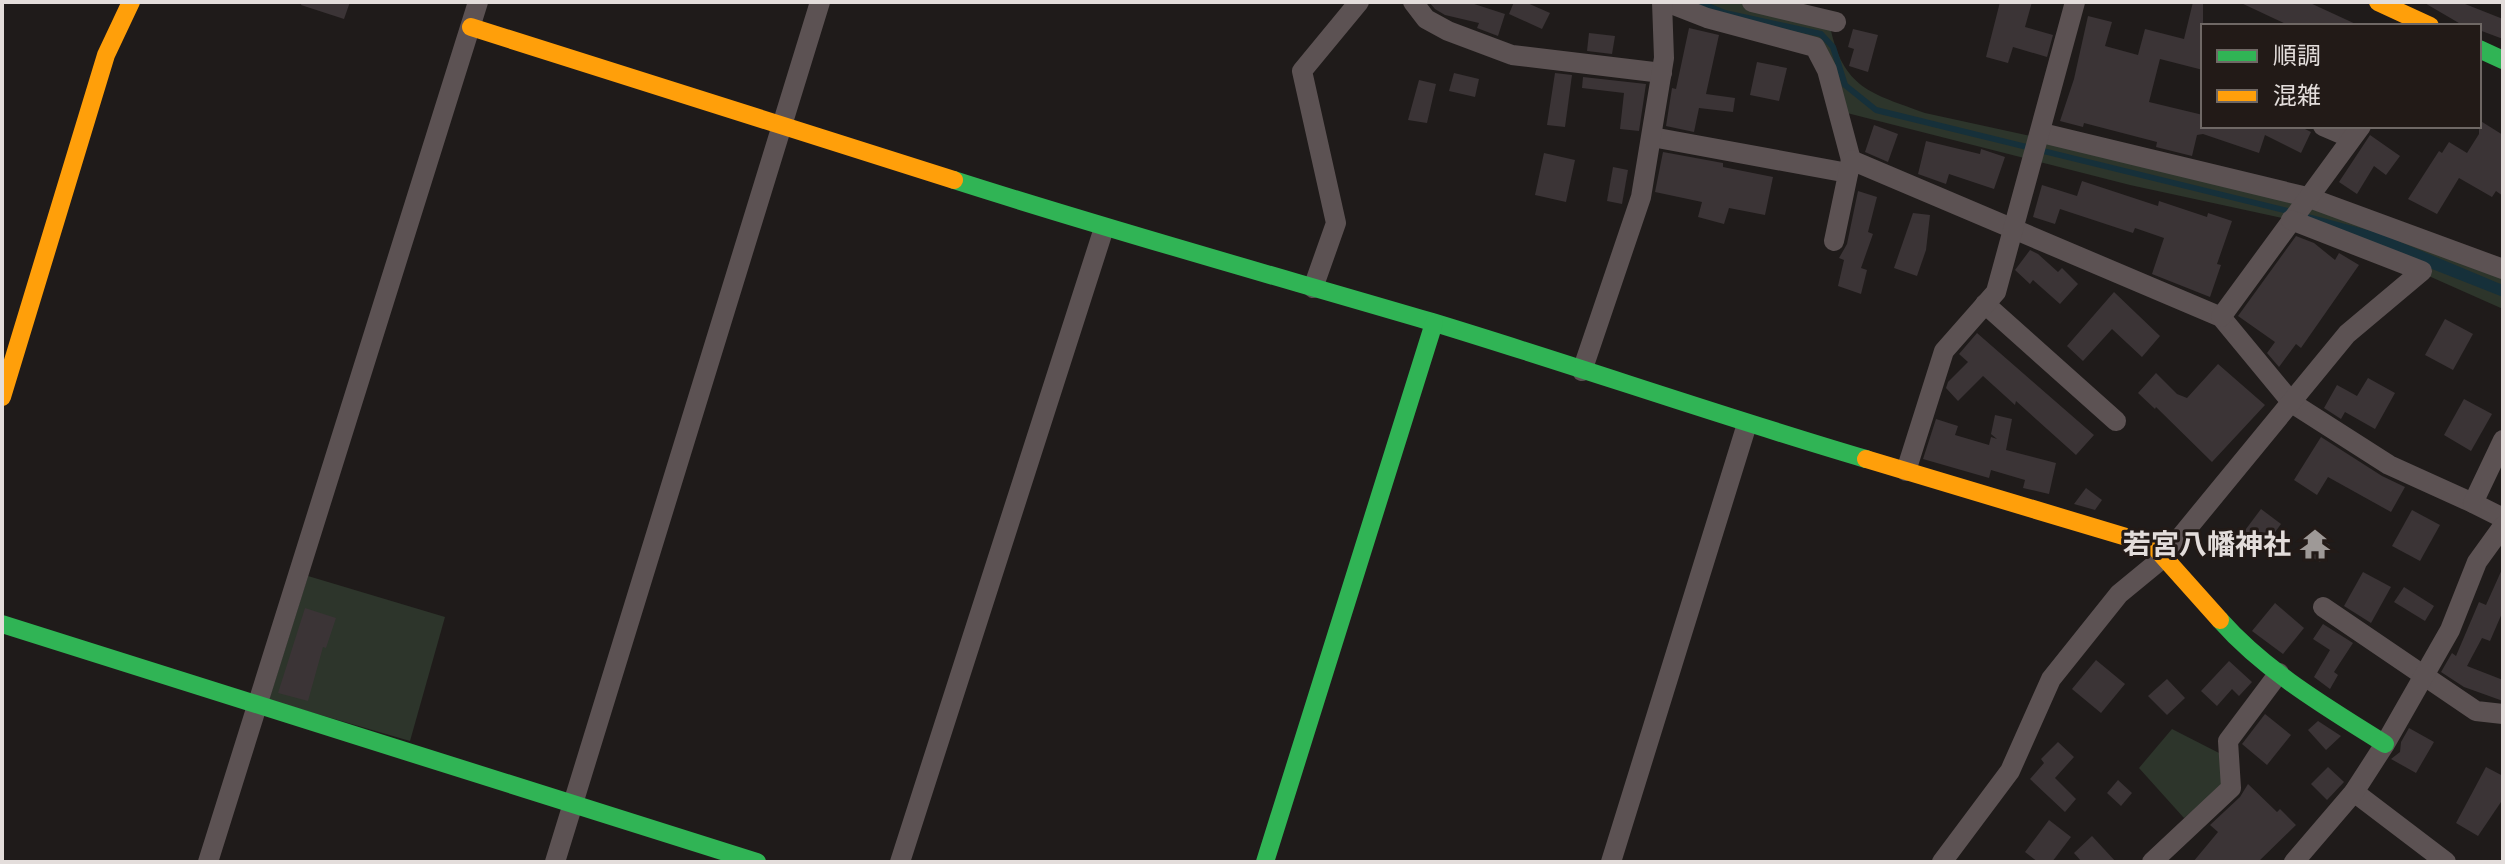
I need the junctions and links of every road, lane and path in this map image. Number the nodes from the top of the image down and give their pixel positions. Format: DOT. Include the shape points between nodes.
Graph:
graph roads {
  1 [pos="131,2"];
  2 [pos="478,2"];
  3 [pos="820,2"];
  4 [pos="1359,2"];
  5 [pos="1413,2"];
  6 [pos="1664,2"];
  7 [pos="1752,2"];
  8 [pos="2075,2"];
  9 [pos="2378,2"];
  10 [pos="1836,22"];
  11 [pos="2426,24"];
  12 [pos="471,27"];
  13 [pos="2481,50"];
  14 [pos="2503,60"];
  15 [pos="1662,73"];
  16 [pos="783,126"];
  17 [pos="2334,128"];
  18 [pos="2356,132"];
  19 [pos="2042,133"];
  20 [pos="1652,137"];
  21 [pos="1850,166"];
  22 [pos="2307,197"];
  23 [pos="2291,220"];
  24 [pos="1104,228"];
  25 [pos="2014,229"];
  26 [pos="1834,241"];
  27 [pos="2503,269"];
  28 [pos="1313,288"];
  29 [pos="1985,304"];
  30 [pos="2221,317"];
  31 [pos="1434,323"];
  32 [pos="1582,371"];
  33 [pos="2,397"];
  34 [pos="2292,403"];
  35 [pos="2116,421"];
  36 [pos="1747,424"];
  37 [pos="2503,440"];
  38 [pos="1906,471"];
  39 [pos="2473,503"];
  40 [pos="2503,518"];
  41 [pos="2503,526"];
  42 [pos="2164,557"];
  43 [pos="2323,607"];
  44 [pos="2,624"];
  45 [pos="2279,673"];
  46 [pos="2423,677"];
  47 [pos="257,704"];
  48 [pos="2503,714"];
  49 [pos="2385,744"];
  50 [pos="2354,792"];
  51 [pos="573,805"];
  52 [pos="208,862"];
  53 [pos="555,862"];
  54 [pos="757,862"];
  55 [pos="900,862"];
  56 [pos="1265,862"];
  57 [pos="1611,862"];
  58 [pos="1942,862"];
  59 [pos="2152,862"];
  60 [pos="2294,862"];
  61 [pos="2446,862"];
  1 -- 33 [label="street" via="106,55"];
  2 -- 12 [label="street"];
  3 -- 16 [label="street"];
  4 -- 28 [label="street" via="1302,71 1336,223"];
  5 -- 15 [label="street" via="1426,19 1448,31 1512,55"];
  6 -- 15 [label="street"];
  6 -- 21 [label="street" via="1815,47 1827,70"];
  7 -- 10 [label="street"];
  8 -- 19 [label="street"];
  9 -- 11 [label="street"];
  12 -- 16 [label="street"];
  12 -- 47 [label="street"];
  13 -- 14 [label="street"];
  15 -- 20 [label="street"];
  16 -- 24 [label="street"];
  16 -- 51 [label="street"];
  17 -- 18 [label="street"];
  18 -- 22 [label="street"];
  19 -- 22 [label="street"];
  19 -- 25 [label="street"];
  20 -- 21 [label="street"];
  20 -- 32 [label="street" via="1641,197"];
  21 -- 25 [label="street"];
  21 -- 26 [label="street"];
  22 -- 23 [label="street"];
  22 -- 27 [label="street"];
  23 -- 30 [label="street"];
  23 -- 34 [label="street" via="2422,271 2347,334"];
  24 -- 28 [label="street"];
  24 -- 55 [label="street"];
  25 -- 29 [label="street" via="1996,292"];
  25 -- 30 [label="street"];
  28 -- 31 [label="street"];
  29 -- 35 [label="street"];
  29 -- 38 [label="street" via="1944,351"];
  30 -- 34 [label="street"];
  31 -- 32 [label="street"];
  31 -- 56 [label="street"];
  32 -- 36 [label="street"];
  34 -- 39 [label="street" via="2389,465"];
  34 -- 42 [label="street"];
  36 -- 38 [label="street"];
  36 -- 57 [label="street"];
  37 -- 39 [label="street"];
  38 -- 42 [label="street" via="2153,545"];
  39 -- 40 [label="street"];
  41 -- 46 [label="street" via="2477,562 2450,630"];
  42 -- 45 [label="street" via="2242,645"];
  42 -- 58 [label="street" via="2119,594 2051,679 2010,771"];
  43 -- 46 [label="street"];
  44 -- 47 [label="street"];
  45 -- 49 [label="street"];
  45 -- 59 [label="street" via="2228,741 2231,788"];
  46 -- 48 [label="street" via="2476,711"];
  46 -- 49 [label="street"];
  47 -- 51 [label="street"];
  47 -- 52 [label="street"];
  49 -- 50 [label="street"];
  50 -- 60 [label="street"];
  50 -- 61 [label="street"];
  51 -- 53 [label="street"];
  51 -- 54 [label="street"];
}
